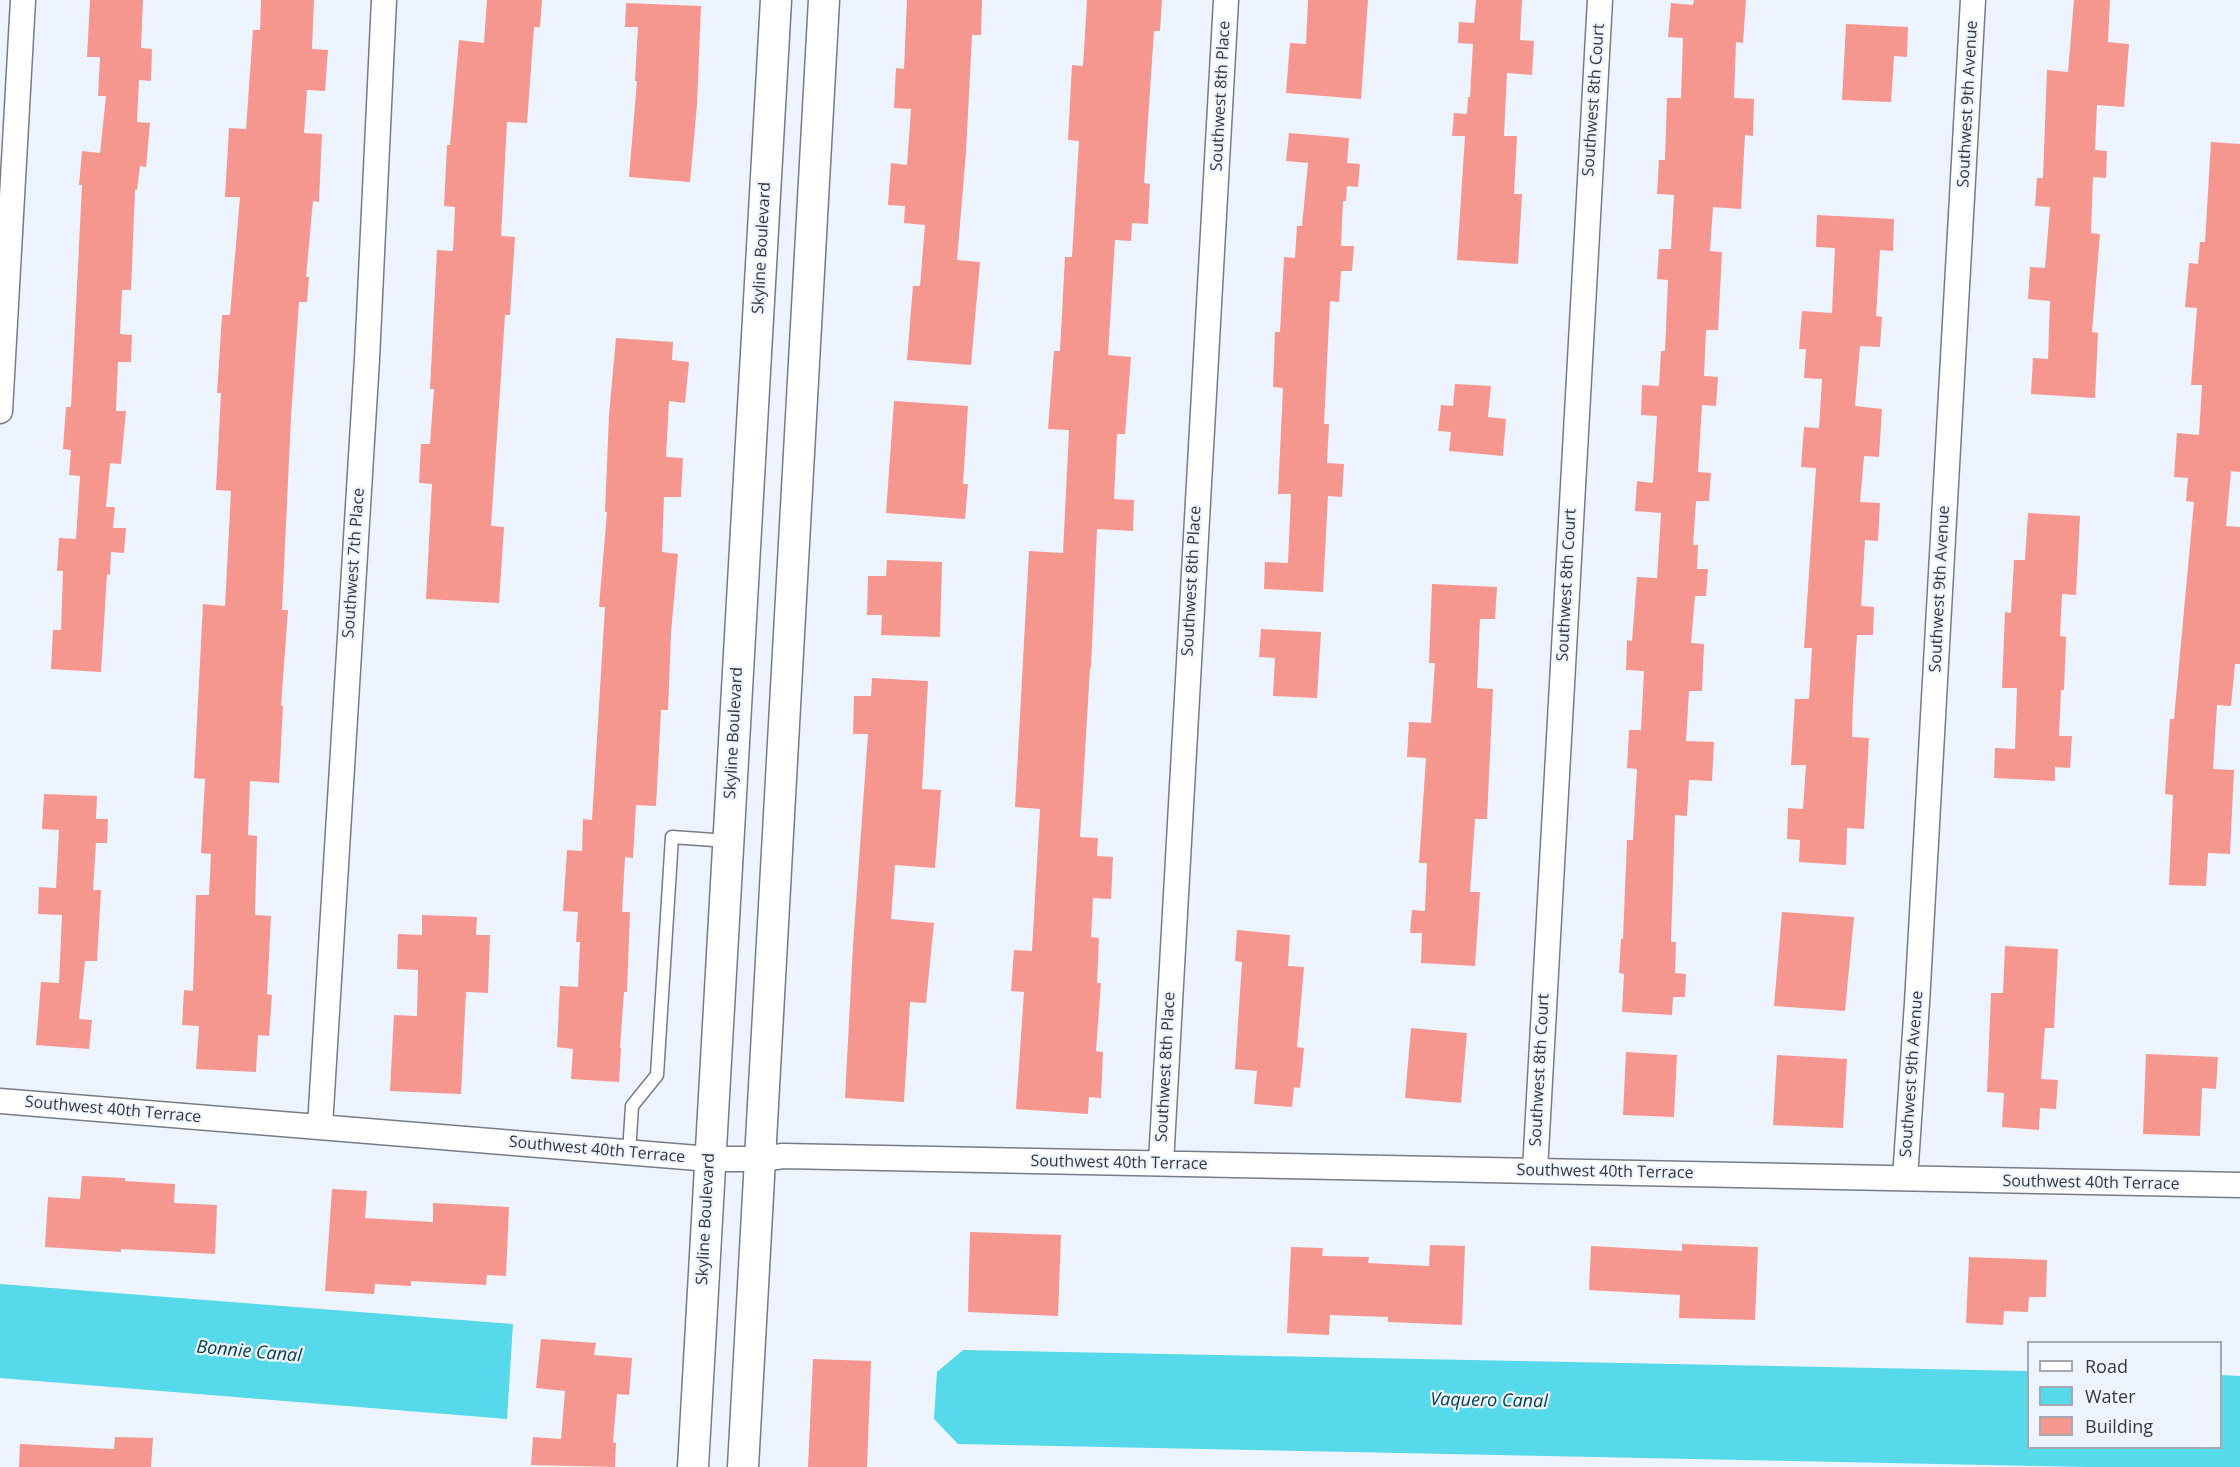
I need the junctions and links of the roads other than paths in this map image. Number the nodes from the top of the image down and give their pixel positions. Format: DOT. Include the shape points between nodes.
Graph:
graph roads {
  1 [pos="23,0"];
  2 [pos="384,0"];
  3 [pos="776,0"];
  4 [pos="824,0"];
  5 [pos="1226,0"];
  6 [pos="1600,0"];
  7 [pos="1973,0"];
  8 [pos="0,411"];
  9 [pos="728,841"];
  10 [pos="0,1101"];
  11 [pos="320,1126"];
  12 [pos="629,1153"];
  13 [pos="710,1159"];
  14 [pos="761,1159"];
  15 [pos="1161,1163"];
  16 [pos="1535,1170"];
  17 [pos="1905,1178"];
  18 [pos="2240,1185"];
  19 [pos="693,1467"];
  20 [pos="743,1467"];
  1 -- 8 [label="street"];
  2 -- 11 [label="street, Southwest 7th Place" via="367,359"];
  3 -- 9 [label="street, Skyline Boulevard"];
  4 -- 14 [label="street"];
  5 -- 15 [label="street, Southwest 8th Place"];
  6 -- 16 [label="street, Southwest 8th Court"];
  7 -- 17 [label="street, Southwest 9th Avenue"];
  9 -- 12 [label="lane" via="672,837 657,1075 632,1106"];
  9 -- 13 [label="street, Skyline Boulevard"];
  10 -- 11 [label="street, Southwest 40th Terrace"];
  11 -- 12 [label="street, Southwest 40th Terrace"];
  12 -- 13 [label="street, Southwest 40th Terrace"];
  13 -- 14 [label="street, Southwest 40th Terrace"];
  13 -- 19 [label="street, Skyline Boulevard"];
  14 -- 15 [label="street, Southwest 40th Terrace" via="783,1156"];
  14 -- 20 [label="street"];
  15 -- 16 [label="street, Southwest 40th Terrace"];
  16 -- 17 [label="street, Southwest 40th Terrace"];
  17 -- 18 [label="street, Southwest 40th Terrace"];
}
